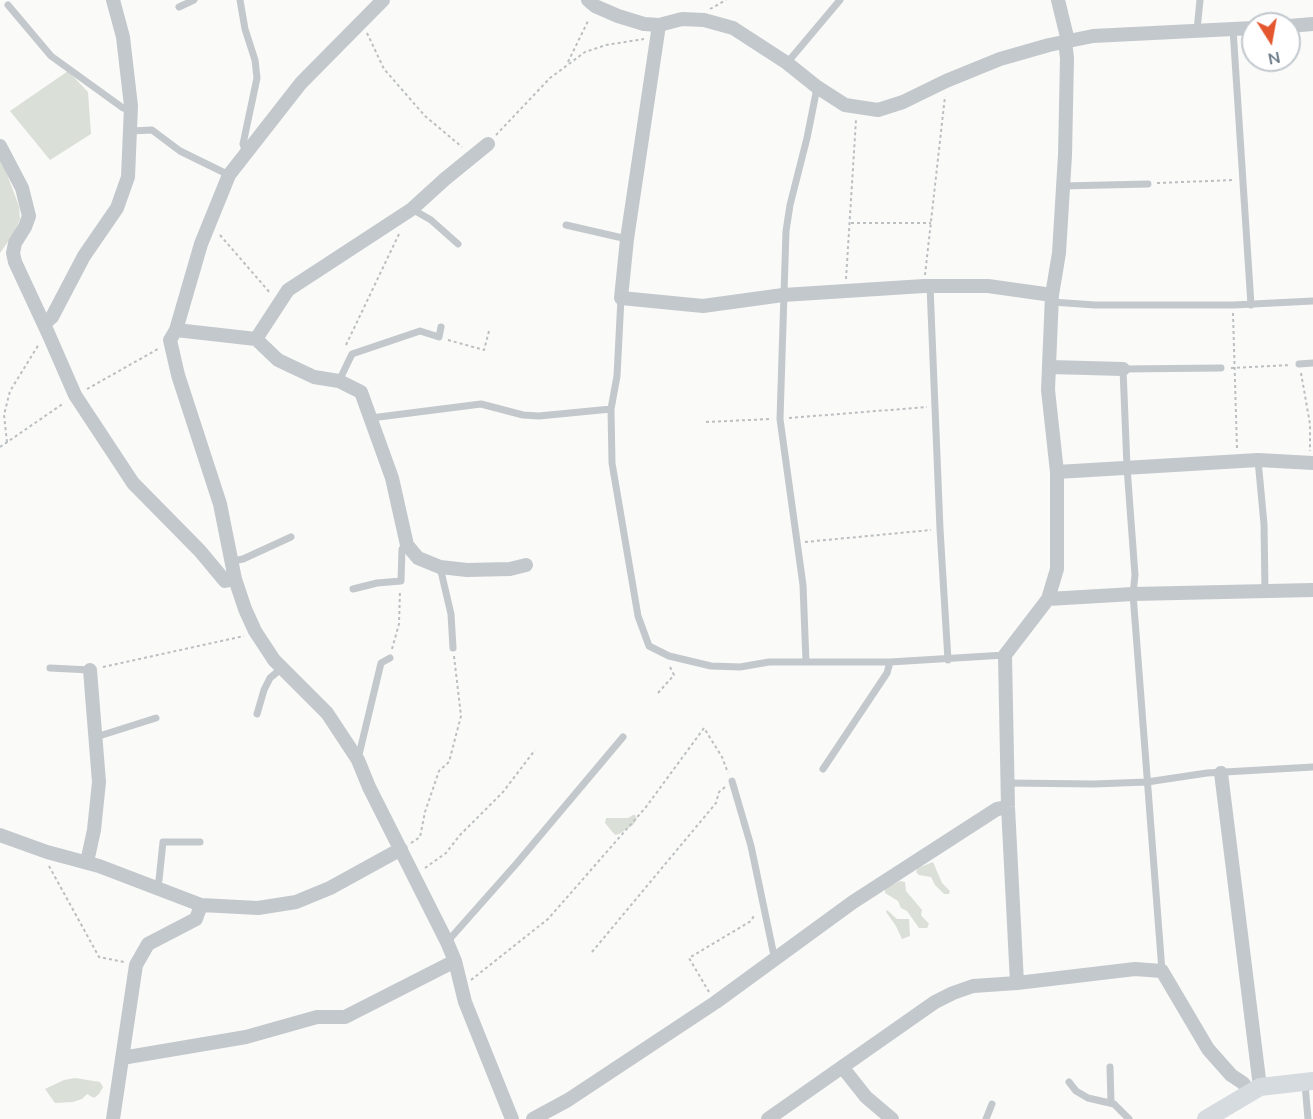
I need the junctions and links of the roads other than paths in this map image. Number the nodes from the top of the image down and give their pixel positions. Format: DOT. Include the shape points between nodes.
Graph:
graph roads {
  1 [pos="113,0"];
  2 [pos="194,0"];
  3 [pos="240,0"];
  4 [pos="383,0"];
  5 [pos="840,0"];
  6 [pos="1058,0"];
  7 [pos="1200,0"];
  8 [pos="591,3"];
  9 [pos="8,5"];
  10 [pos="179,7"];
  11 [pos="1233,29"];
  12 [pos="1241,29"];
  13 [pos="1197,30"];
  14 [pos="659,31"];
  15 [pos="1066,41"];
  16 [pos="787,63"];
  17 [pos="817,87"];
  18 [pos="131,106"];
  19 [pos="131,131"];
  20 [pos="488,144"];
  21 [pos="0,146"];
  22 [pos="246,155"];
  23 [pos="229,175"];
  24 [pos="1148,184"];
  25 [pos="1062,186"];
  26 [pos="407,212"];
  27 [pos="566,225"];
  28 [pos="627,239"];
  29 [pos="458,244"];
  30 [pos="927,286"];
  31 [pos="783,295"];
  32 [pos="621,298"];
  33 [pos="1052,298"];
  34 [pos="1313,301"];
  35 [pos="1251,305"];
  36 [pos="441,327"];
  37 [pos="46,328"];
  38 [pos="173,335"];
  39 [pos="256,339"];
  40 [pos="1313,363"];
  41 [pos="1299,364"];
  42 [pos="1050,367"];
  43 [pos="1221,368"];
  44 [pos="1123,369"];
  45 [pos="342,375"];
  46 [pos="611,409"];
  47 [pos="371,418"];
  48 [pos="1257,460"];
  49 [pos="1312,463"];
  50 [pos="1127,467"];
  51 [pos="1057,472"];
  52 [pos="291,537"];
  53 [pos="408,545"];
  54 [pos="233,561"];
  55 [pos="526,565"];
  56 [pos="440,567"];
  57 [pos="236,579"];
  58 [pos="353,588"];
  59 [pos="1265,590"];
  60 [pos="1313,590"];
  61 [pos="1133,594"];
  62 [pos="1048,599"];
  63 [pos="453,648"];
  64 [pos="1005,655"];
  65 [pos="390,658"];
  66 [pos="948,660"];
  67 [pos="806,662"];
  68 [pos="890,662"];
  69 [pos="50,668"];
  70 [pos="282,668"];
  71 [pos="90,670"];
  72 [pos="257,714"];
  73 [pos="156,718"];
  74 [pos="623,736"];
  75 [pos="96,737"];
  76 [pos="358,760"];
  77 [pos="1313,767"];
  78 [pos="823,769"];
  79 [pos="1221,773"];
  80 [pos="732,781"];
  81 [pos="1147,782"];
  82 [pos="1008,783"];
  83 [pos="1008,807"];
  84 [pos="0,835"];
  85 [pos="200,842"];
  86 [pos="401,849"];
  87 [pos="87,862"];
  88 [pos="155,888"];
  89 [pos="201,905"];
  90 [pos="447,942"];
  91 [pos="777,957"];
  92 [pos="455,961"];
  93 [pos="1162,971"];
  94 [pos="1017,983"];
  95 [pos="122,1058"];
  96 [pos="1110,1067"];
  97 [pos="843,1068"];
  98 [pos="1069,1082"];
  99 [pos="1309,1082"];
  100 [pos="1255,1089"];
  101 [pos="1111,1103"];
  102 [pos="992,1104"];
  103 [pos="113,1119"];
  104 [pos="512,1119"];
  105 [pos="534,1119"];
  106 [pos="768,1119"];
  107 [pos="892,1119"];
  108 [pos="986,1119"];
  109 [pos="1128,1119"];
  110 [pos="1206,1119"];
  111 [pos="1308,1119"];
  1 -- 18 [label="street" via="123,37"];
  2 -- 10 [label="lane"];
  3 -- 22 [label="lane" via="257,78 243,144"];
  4 -- 22 [label="street" via="302,83"];
  5 -- 16 [label="lane"];
  6 -- 15 [label="street"];
  7 -- 13 [label="lane"];
  8 -- 14 [label="street"];
  9 -- 18 [label="lane" via="51,56 123,108"];
  11 -- 12 [label="street"];
  11 -- 13 [label="street"];
  11 -- 35 [label="lane"];
  13 -- 15 [label="street"];
  14 -- 16 [label="street" via="682,20 704,20 733,28"];
  14 -- 28 [label="street"];
  15 -- 17 [label="street" via="1000,59 878,110 845,105"];
  15 -- 25 [label="street"];
  16 -- 17 [label="street"];
  17 -- 31 [label="lane" via="790,206"];
  18 -- 19 [label="street"];
  19 -- 23 [label="lane" via="152,130 180,151"];
  19 -- 37 [label="street" via="128,177 117,207 84,256"];
  20 -- 26 [label="street"];
  21 -- 37 [label="street" via="22,188 28,216 15,243 15,262"];
  22 -- 23 [label="street"];
  23 -- 38 [label="street" via="201,244"];
  24 -- 25 [label="lane"];
  25 -- 33 [label="street"];
  26 -- 29 [label="lane" via="431,220"];
  26 -- 39 [label="street" via="288,290"];
  27 -- 28 [label="lane"];
  28 -- 32 [label="street"];
  30 -- 31 [label="street"];
  30 -- 33 [label="street" via="988,286"];
  30 -- 66 [label="lane"];
  31 -- 32 [label="street" via="703,306"];
  31 -- 67 [label="lane" via="780,419 803,585"];
  32 -- 46 [label="lane" via="617,376"];
  33 -- 35 [label="lane" via="1095,305"];
  33 -- 42 [label="street"];
  34 -- 35 [label="lane"];
  36 -- 45 [label="lane" via="438,337 420,331 352,354"];
  37 -- 57 [label="street" via="75,395 133,483 225,581"];
  38 -- 39 [label="street"];
  38 -- 54 [label="street" via="178,375 220,504"];
  39 -- 45 [label="street" via="278,360 314,377"];
  40 -- 41 [label="lane"];
  42 -- 44 [label="street"];
  42 -- 51 [label="street" via="1048,390"];
  43 -- 44 [label="lane"];
  44 -- 50 [label="lane"];
  45 -- 47 [label="street" via="361,392"];
  46 -- 47 [label="lane" via="539,416 481,404"];
  46 -- 67 [label="lane" via="612,463 638,616 649,646 669,656 711,666"];
  47 -- 53 [label="street" via="392,478"];
  48 -- 49 [label="street"];
  48 -- 50 [label="street"];
  48 -- 59 [label="lane" via="1264,524"];
  50 -- 51 [label="street"];
  50 -- 61 [label="lane"];
  51 -- 62 [label="street" via="1057,569"];
  52 -- 54 [label="lane"];
  53 -- 56 [label="street" via="418,558"];
  53 -- 58 [label="lane" via="402,549 400,581"];
  54 -- 57 [label="street"];
  55 -- 56 [label="street" via="486,571"];
  56 -- 63 [label="lane" via="451,614"];
  57 -- 70 [label="street" via="255,631"];
  59 -- 60 [label="street"];
  59 -- 61 [label="street"];
  61 -- 62 [label="street"];
  61 -- 81 [label="lane"];
  62 -- 64 [label="street"];
  64 -- 66 [label="lane"];
  64 -- 82 [label="street"];
  65 -- 76 [label="lane" via="381,663"];
  66 -- 68 [label="lane"];
  67 -- 68 [label="lane"];
  68 -- 78 [label="lane" via="887,673"];
  69 -- 71 [label="lane"];
  70 -- 72 [label="lane" via="270,678"];
  70 -- 76 [label="street" via="327,713"];
  71 -- 75 [label="street"];
  73 -- 75 [label="lane"];
  74 -- 90 [label="lane"];
  75 -- 87 [label="street" via="99,782"];
  76 -- 86 [label="street"];
  77 -- 79 [label="lane"];
  79 -- 81 [label="lane"];
  79 -- 100 [label="street"];
  80 -- 91 [label="lane"];
  81 -- 82 [label="lane"];
  81 -- 93 [label="lane"];
  82 -- 83 [label="street"];
  83 -- 91 [label="street" via="997,809 853,902"];
  83 -- 94 [label="street"];
  84 -- 87 [label="street"];
  85 -- 88 [label="lane" via="163,842"];
  86 -- 89 [label="street" via="296,902 258,908"];
  86 -- 90 [label="street"];
  87 -- 88 [label="street"];
  88 -- 89 [label="street"];
  89 -- 95 [label="street" via="196,919 148,944 136,965"];
  90 -- 92 [label="street"];
  91 -- 105 [label="street" via="716,1002"];
  92 -- 95 [label="street" via="345,1017 317,1017 246,1037"];
  92 -- 104 [label="street" via="465,1002"];
  93 -- 94 [label="street" via="1135,969"];
  93 -- 100 [label="street" via="1208,1049 1231,1075"];
  94 -- 97 [label="street" via="973,986 952,993"];
  95 -- 103 [label="street"];
  96 -- 101 [label="lane"];
  97 -- 106 [label="street"];
  97 -- 107 [label="street" via="866,1097"];
  98 -- 101 [label="lane" via="1088,1098"];
  99 -- 100 [label="main road"];
  99 -- 111 [label="lane"];
  100 -- 110 [label="main road"];
  101 -- 109 [label="lane"];
  102 -- 108 [label="lane"];
}
